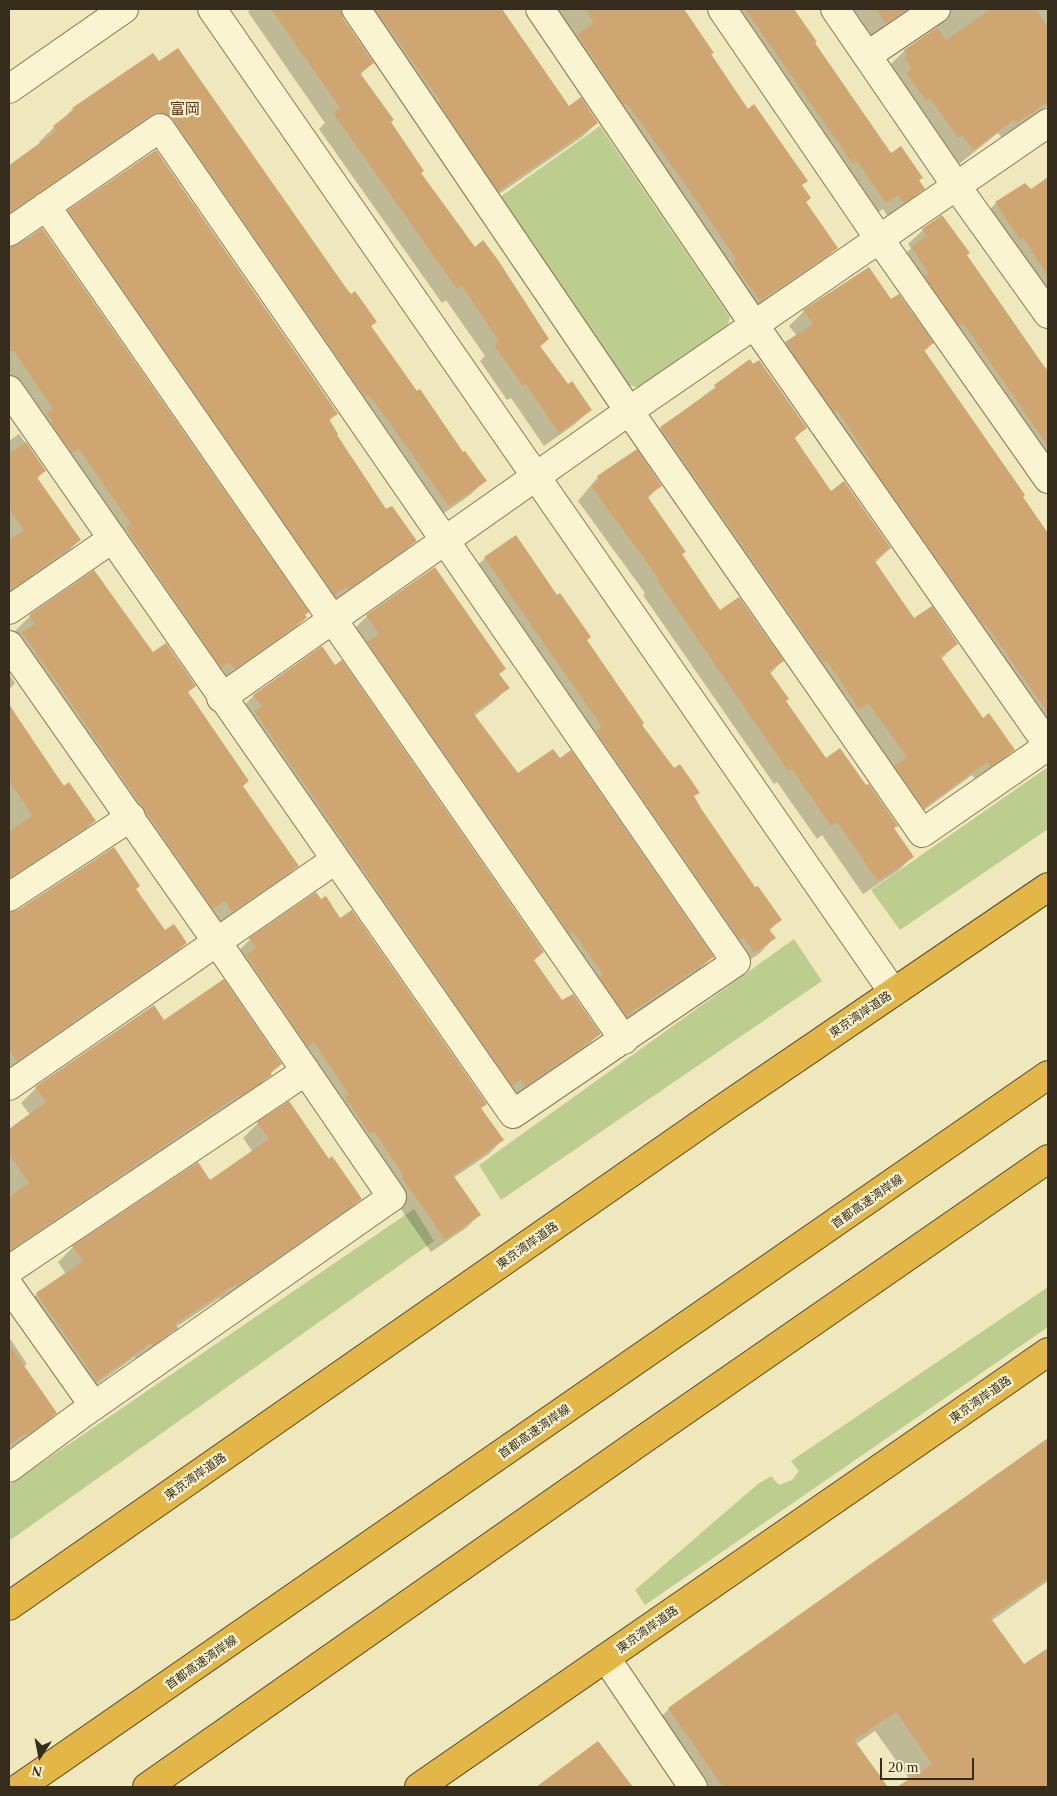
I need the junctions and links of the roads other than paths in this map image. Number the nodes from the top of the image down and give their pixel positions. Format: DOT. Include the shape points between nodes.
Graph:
graph roads {
  1 [pos="124,9"];
  2 [pos="212,9"];
  3 [pos="356,9"];
  4 [pos="540,9"];
  5 [pos="722,9"];
  6 [pos="835,9"];
  7 [pos="936,9"];
  8 [pos="868,55"];
  9 [pos="9,89"];
  10 [pos="1048,122"];
  11 [pos="957,186"];
  12 [pos="46,206"];
  13 [pos="9,232"];
  14 [pos="880,240"];
  15 [pos="1048,312"];
  16 [pos="756,326"];
  17 [pos="9,390"];
  18 [pos="629,411"];
  19 [pos="537,478"];
  20 [pos="1048,479"];
  21 [pos="112,539"];
  22 [pos="446,542"];
  23 [pos="9,610"];
  24 [pos="334,619"];
  25 [pos="9,645"];
  26 [pos="221,698"];
  27 [pos="1048,745"];
  28 [pos="131,817"];
  29 [pos="335,860"];
  30 [pos="1048,887"];
  31 [pos="9,897"];
  32 [pos="217,942"];
  33 [pos="893,992"];
  34 [pos="624,1040"];
  35 [pos="306,1071"];
  36 [pos="1048,1075"];
  37 [pos="9,1086"];
  38 [pos="1048,1159"];
  39 [pos="9,1270"];
  40 [pos="9,1286"];
  41 [pos="1048,1352"];
  42 [pos="94,1406"];
  43 [pos="9,1468"];
  44 [pos="9,1606"];
  45 [pos="606,1658"];
  46 [pos="20,1787"];
  47 [pos="147,1787"];
  48 [pos="419,1787"];
  49 [pos="693,1787"];
  1 -- 9 [label="street"];
  2 -- 19 [label="street"];
  3 -- 18 [label="street"];
  4 -- 16 [label="street"];
  5 -- 14 [label="street"];
  6 -- 8 [label="street"];
  7 -- 8 [label="street"];
  8 -- 11 [label="street"];
  10 -- 11 [label="street"];
  11 -- 14 [label="street"];
  11 -- 15 [label="street"];
  12 -- 13 [label="street"];
  12 -- 22 [label="street" via="160,128"];
  12 -- 24 [label="street"];
  14 -- 16 [label="street"];
  14 -- 20 [label="street"];
  16 -- 18 [label="street"];
  16 -- 27 [label="street"];
  17 -- 21 [label="street"];
  18 -- 19 [label="street"];
  18 -- 27 [label="street" via="922,833"];
  19 -- 22 [label="street"];
  19 -- 33 [label="street"];
  21 -- 23 [label="street"];
  21 -- 26 [label="street"];
  22 -- 24 [label="street"];
  22 -- 34 [label="street" via="736,962"];
  24 -- 26 [label="street"];
  24 -- 34 [label="street"];
  25 -- 28 [label="street"];
  26 -- 29 [label="street"];
  28 -- 31 [label="street"];
  28 -- 32 [label="street"];
  29 -- 32 [label="street"];
  29 -- 34 [label="street" via="513,1114"];
  30 -- 33 [label="highway, 東京湾岸道路"];
  32 -- 35 [label="street"];
  32 -- 37 [label="street"];
  33 -- 44 [label="highway, 東京湾岸道路"];
  35 -- 39 [label="street"];
  35 -- 42 [label="street" via="392,1198"];
  36 -- 46 [label="highway, 首都高速湾岸線"];
  38 -- 47 [label="highway"];
  40 -- 42 [label="street"];
  41 -- 45 [label="highway, 東京湾岸道路"];
  42 -- 43 [label="street"];
  45 -- 48 [label="highway, 東京湾岸道路"];
  45 -- 49 [label="street"];
}
